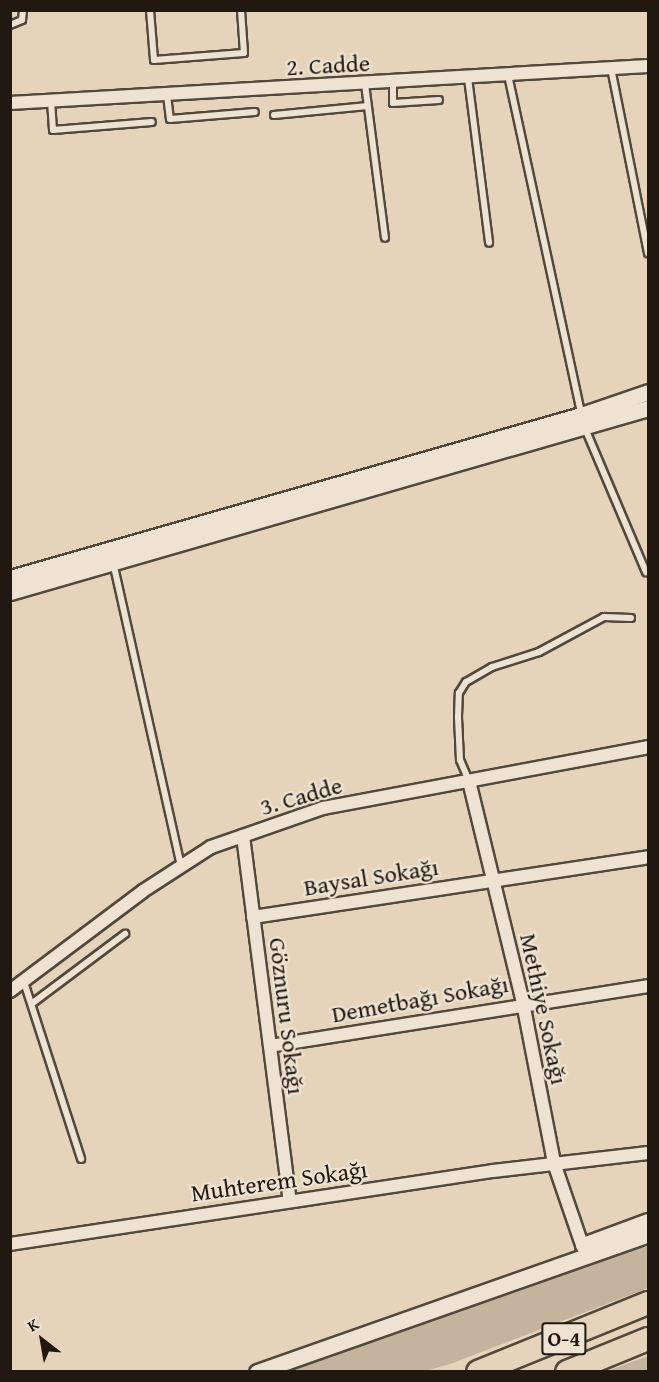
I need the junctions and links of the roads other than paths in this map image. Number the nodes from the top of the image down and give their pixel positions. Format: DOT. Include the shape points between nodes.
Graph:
graph roads {
  1 [pos="23,10"];
  2 [pos="150,10"];
  3 [pos="241,10"];
  4 [pos="10,25"];
  5 [pos="648,66"];
  6 [pos="611,67"];
  7 [pos="508,75"];
  8 [pos="468,78"];
  9 [pos="393,82"];
  10 [pos="365,84"];
  11 [pos="167,94"];
  12 [pos="439,100"];
  13 [pos="51,101"];
  14 [pos="10,104"];
  15 [pos="368,106"];
  16 [pos="255,112"];
  17 [pos="274,115"];
  18 [pos="152,122"];
  19 [pos="385,238"];
  20 [pos="489,243"];
  21 [pos="648,254"];
  22 [pos="648,392"];
  23 [pos="648,408"];
  24 [pos="583,421"];
  25 [pos="111,555"];
  26 [pos="646,572"];
  27 [pos="10,578"];
  28 [pos="10,592"];
  29 [pos="632,618"];
  30 [pos="648,747"];
  31 [pos="469,781"];
  32 [pos="243,836"];
  33 [pos="648,857"];
  34 [pos="181,866"];
  35 [pos="494,879"];
  36 [pos="253,917"];
  37 [pos="125,934"];
  38 [pos="24,982"];
  39 [pos="648,986"];
  40 [pos="10,991"];
  41 [pos="34,1002"];
  42 [pos="523,1003"];
  43 [pos="270,1046"];
  44 [pos="648,1153"];
  45 [pos="81,1159"];
  46 [pos="554,1163"];
  47 [pos="290,1201"];
  48 [pos="648,1221"];
  49 [pos="645,1237"];
  50 [pos="10,1244"];
  51 [pos="582,1245"];
  52 [pos="480,1292"];
  53 [pos="648,1303"];
  54 [pos="648,1339"];
  55 [pos="257,1371"];
  56 [pos="478,1371"];
  57 [pos="567,1371"];
  1 -- 4 [label="lane" via="22,20"];
  2 -- 3 [label="lane" via="154,60 244,53"];
  5 -- 6 [label="street, 2. Cadde"];
  6 -- 7 [label="street, 2. Cadde"];
  6 -- 21 [label="lane"];
  7 -- 8 [label="street, 2. Cadde"];
  7 -- 24 [label="lane"];
  8 -- 9 [label="street, 2. Cadde"];
  8 -- 20 [label="lane"];
  9 -- 10 [label="street, 2. Cadde"];
  9 -- 12 [label="lane" via="393,103"];
  10 -- 11 [label="street, 2. Cadde"];
  10 -- 15 [label="lane"];
  11 -- 13 [label="street, 2. Cadde"];
  11 -- 16 [label="lane" via="170,119"];
  13 -- 14 [label="street, 2. Cadde"];
  13 -- 18 [label="lane" via="53,130"];
  15 -- 17 [label="lane"];
  15 -- 19 [label="lane"];
  22 -- 24 [label="street"];
  23 -- 24 [label="street"];
  24 -- 25 [label="street"];
  24 -- 26 [label="lane"];
  25 -- 27 [label="street"];
  25 -- 28 [label="street"];
  25 -- 34 [label="lane"];
  29 -- 31 [label="lane" via="604,617 539,652 492,667 466,682 459,693 458,717 460,760"];
  30 -- 31 [label="street, 3. Cadde"];
  31 -- 32 [label="street, 3. Cadde" via="323,808"];
  31 -- 35 [label="street, Methiye Sokağı"];
  32 -- 34 [label="street, 3. Cadde" via="211,847"];
  32 -- 36 [label="street, Göznuru Sokağı"];
  33 -- 35 [label="street, Baysal Sokağı"];
  34 -- 38 [label="street, 3. Cadde"];
  35 -- 36 [label="street, Baysal Sokağı"];
  35 -- 42 [label="street, Methiye Sokağı"];
  36 -- 43 [label="street, Göznuru Sokağı"];
  37 -- 41 [label="lane"];
  38 -- 40 [label="street, 3. Cadde"];
  38 -- 41 [label="lane"];
  39 -- 42 [label="street, Demetbağı Sokağı"];
  41 -- 45 [label="lane" via="54,1083"];
  42 -- 43 [label="street, Demetbağı Sokağı"];
  42 -- 46 [label="street, Methiye Sokağı"];
  43 -- 47 [label="street, Göznuru Sokağı"];
  44 -- 46 [label="street, Muhterem Sokağı"];
  46 -- 47 [label="street, Muhterem Sokağı"];
  46 -- 51 [label="street, Methiye Sokağı"];
  47 -- 50 [label="street, Muhterem Sokağı"];
  48 -- 51 [label="street"];
  49 -- 52 [label="street"];
  51 -- 52 [label="street"];
  52 -- 55 [label="street" via="379,1332"];
  53 -- 56 [label="highway, O-4"];
  54 -- 57 [label="highway, O-4"];
}
